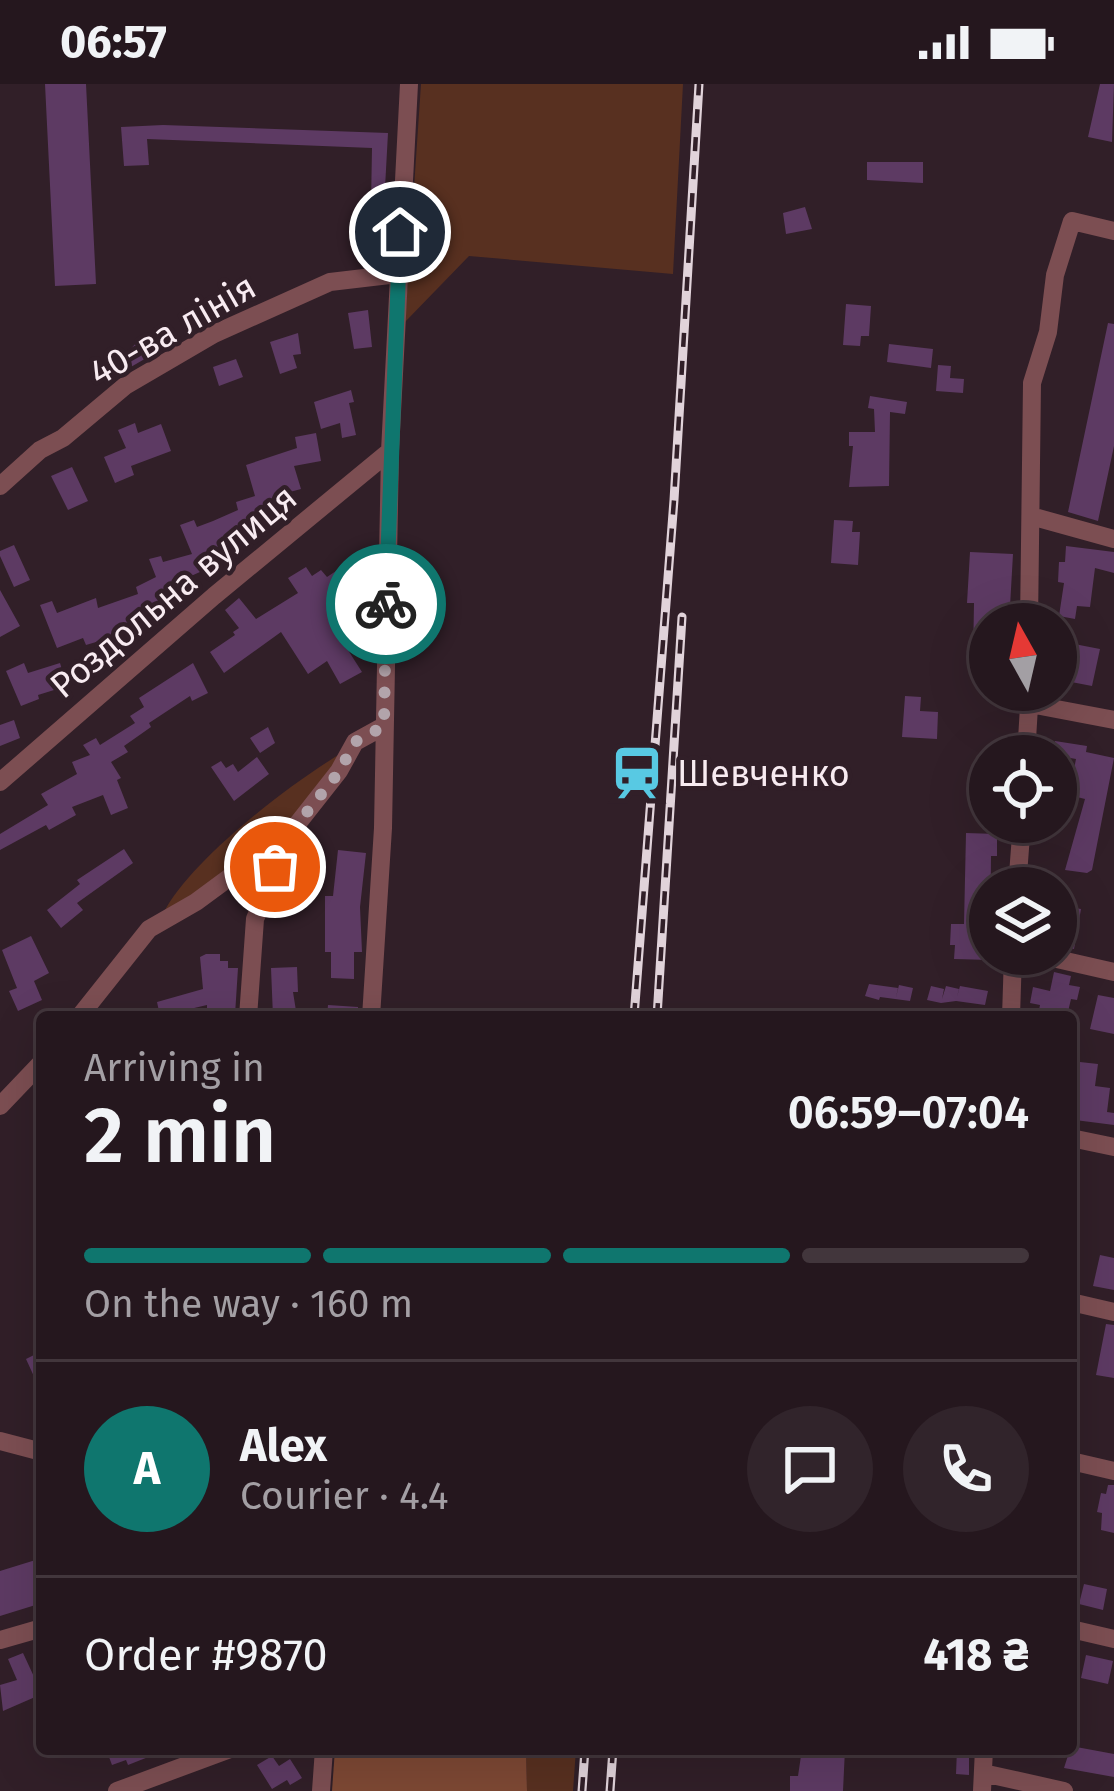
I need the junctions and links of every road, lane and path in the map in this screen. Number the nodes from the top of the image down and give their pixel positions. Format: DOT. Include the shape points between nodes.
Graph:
graph roads {
  1 [pos="410,84"];
  2 [pos="1114,230"];
  3 [pos="398,274"];
  4 [pos="390,451"];
  5 [pos="0,486"];
  6 [pos="1031,516"];
  7 [pos="1114,539"];
  8 [pos="1029,603"];
  9 [pos="1077,710"];
  10 [pos="1114,720"];
  11 [pos="384,726"];
  12 [pos="0,782"];
  13 [pos="291,832"];
  14 [pos="1077,964"];
  15 [pos="1114,972"];
  16 [pos="1012,975"];
  17 [pos="84,1011"];
  18 [pos="248,1011"];
  19 [pos="371,1011"];
  20 [pos="1011,1011"];
  21 [pos="36,1068"];
  22 [pos="0,1106"];
  23 [pos="1077,1139"];
  24 [pos="1114,1147"];
  25 [pos="1077,1303"];
  26 [pos="1114,1312"];
  27 [pos="0,1441"];
  28 [pos="36,1450"];
  29 [pos="1077,1462"];
  30 [pos="1114,1471"];
  31 [pos="36,1630"];
  32 [pos="1077,1630"];
  33 [pos="1114,1639"];
  34 [pos="0,1640"];
  35 [pos="214,1755"];
  36 [pos="324,1755"];
  37 [pos="983,1782"];
  38 [pos="117,1791"];
  39 [pos="322,1791"];
  40 [pos="1064,1791"];
  1 -- 3 [label="street"];
  2 -- 6 [label="street" via="1072,221 1055,275 1032,383"];
  3 -- 4 [label="street"];
  3 -- 5 [label="street, 40-ва лінія" via="330,282 214,334 125,386"];
  4 -- 11 [label="street"];
  4 -- 12 [label="street, Роздольна вулиця"];
  6 -- 7 [label="street"];
  6 -- 8 [label="street"];
  9 -- 10 [label="street"];
  11 -- 13 [label="street" via="355,742"];
  11 -- 19 [label="street"];
  13 -- 17 [label="street" via="149,929"];
  13 -- 18 [label="street" via="255,919"];
  14 -- 15 [label="street"];
  16 -- 20 [label="street"];
  21 -- 22 [label="street"];
  23 -- 24 [label="street"];
  25 -- 26 [label="street"];
  27 -- 28 [label="street"];
  29 -- 30 [label="street"];
  31 -- 34 [label="street"];
  32 -- 33 [label="street"];
  35 -- 38 [label="street"];
  36 -- 39 [label="street"];
  37 -- 40 [label="street"];
}
